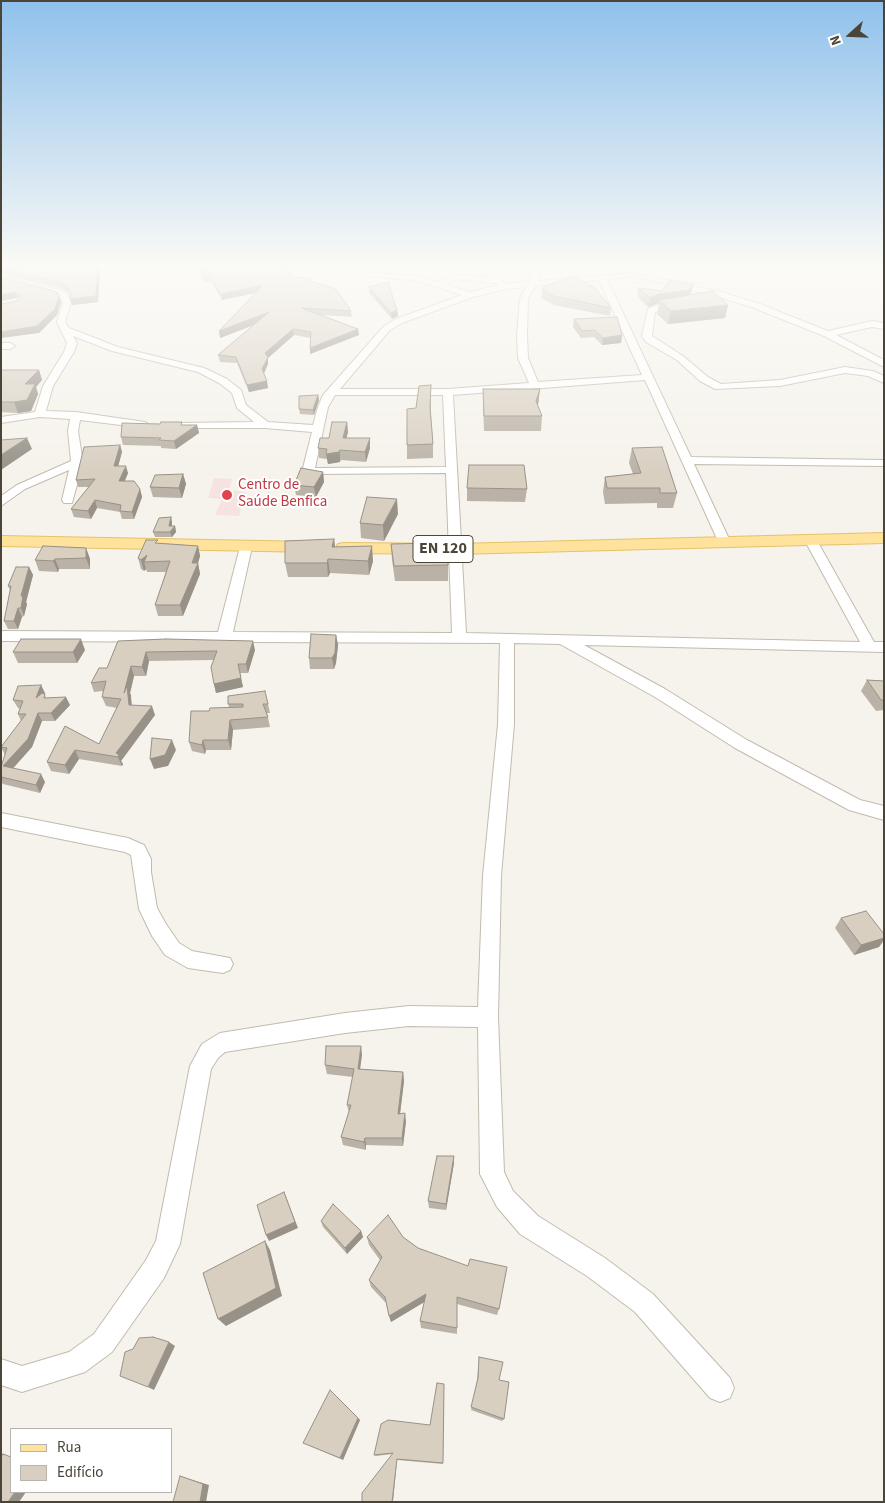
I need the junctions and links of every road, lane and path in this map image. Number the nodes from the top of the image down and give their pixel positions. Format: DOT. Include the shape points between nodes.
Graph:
graph roads {
  1 [pos="68,335"];
  2 [pos="79,335"];
  3 [pos="383,335"];
  4 [pos="523,335"];
  5 [pos="630,335"];
  6 [pos="649,335"];
  7 [pos="829,335"];
  8 [pos="884,364"];
  9 [pos="649,376"];
  10 [pos="884,380"];
  11 [pos="535,386"];
  12 [pos="332,392"];
  13 [pos="448,392"];
  14 [pos="40,414"];
  15 [pos="76,415"];
  16 [pos="1,420"];
  17 [pos="265,425"];
  18 [pos="319,429"];
  19 [pos="686,460"];
  20 [pos="77,463"];
  21 [pos="884,463"];
  22 [pos="452,470"];
  23 [pos="68,500"];
  24 [pos="1,502"];
  25 [pos="884,538"];
  26 [pos="810,539"];
  27 [pos="1,541"];
  28 [pos="724,541"];
  29 [pos="246,547"];
  30 [pos="456,549"];
  31 [pos="1,636"];
  32 [pos="458,637"];
  33 [pos="224,638"];
  34 [pos="507,638"];
  35 [pos="561,638"];
  36 [pos="877,647"];
  37 [pos="884,814"];
  38 [pos="1,820"];
  39 [pos="223,964"];
  40 [pos="488,1017"];
  41 [pos="1,1372"];
  42 [pos="720,1388"];
  1 -- 14 [label="street" via="72,343 69,352 48,386"];
  2 -- 17 [label="street" via="115,349 201,370 237,392 241,406"];
  3 -- 12 [label="street"];
  4 -- 11 [label="street" via="523,358"];
  5 -- 9 [label="street"];
  6 -- 10 [label="street" via="649,340 719,387 780,383 845,370 870,373"];
  7 -- 8 [label="street"];
  9 -- 11 [label="street"];
  9 -- 19 [label="street"];
  11 -- 13 [label="street"];
  12 -- 13 [label="street"];
  12 -- 18 [label="street" via="323,407"];
  13 -- 22 [label="street"];
  14 -- 15 [label="street"];
  14 -- 16 [label="street"];
  15 -- 17 [label="street" via="136,425"];
  15 -- 20 [label="street" via="73,431"];
  17 -- 18 [label="street"];
  18 -- 22 [label="street" via="309,468 311,471"];
  19 -- 21 [label="street"];
  19 -- 28 [label="street"];
  20 -- 23 [label="street"];
  20 -- 24 [label="street" via="21,487"];
  22 -- 30 [label="street"];
  25 -- 26 [label="main road, EN 120"];
  26 -- 28 [label="main road, EN 120"];
  26 -- 36 [label="street"];
  27 -- 29 [label="main road, EN 120"];
  28 -- 30 [label="main road, EN 120"];
  29 -- 30 [label="main road, EN 120"];
  29 -- 33 [label="street"];
  30 -- 32 [label="street"];
  31 -- 33 [label="street"];
  32 -- 33 [label="street"];
  32 -- 34 [label="street"];
  34 -- 35 [label="street"];
  34 -- 40 [label="street" via="506,724 492,876"];
  35 -- 36 [label="street"];
  35 -- 37 [label="street" via="660,693 741,744 854,805"];
  38 -- 39 [label="street" via="128,845 138,850 148,909 172,949 188,958"];
  40 -- 41 [label="street" via="409,1016 220,1043 210,1051 201,1066 168,1244 155,1269 103,1343 76,1363 22,1379"];
  40 -- 42 [label="street" via="492,1174 505,1199 529,1224 644,1302"];
}
